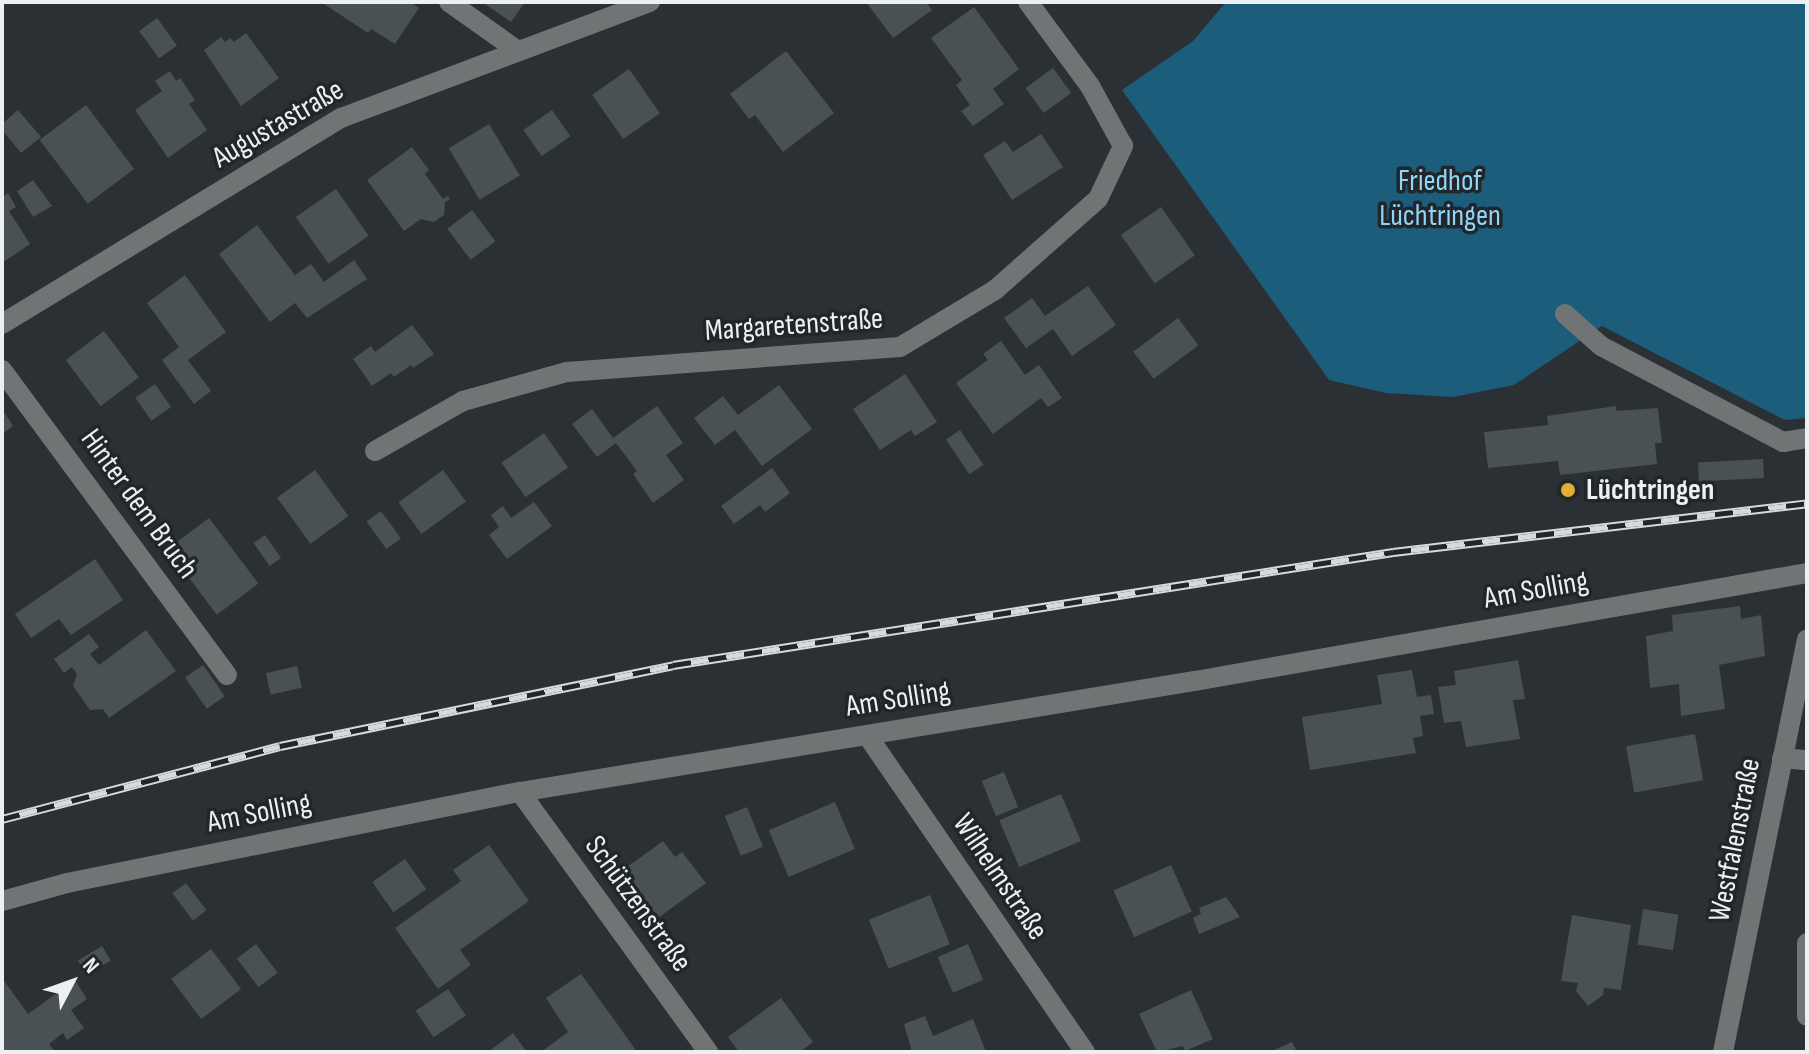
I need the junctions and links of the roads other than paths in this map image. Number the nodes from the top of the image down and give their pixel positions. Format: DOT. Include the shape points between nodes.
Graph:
graph roads {
  1 [pos="449,2"];
  2 [pos="650,2"];
  3 [pos="1028,2"];
  4 [pos="518,51"];
  5 [pos="1565,314"];
  6 [pos="2,324"];
  7 [pos="2,370"];
  8 [pos="1807,438"];
  9 [pos="375,451"];
  10 [pos="1807,573"];
  11 [pos="1807,639"];
  12 [pos="227,675"];
  13 [pos="867,735"];
  14 [pos="1782,758"];
  15 [pos="1807,760"];
  16 [pos="520,792"];
  17 [pos="2,901"];
  18 [pos="1807,943"];
  19 [pos="1807,1016"];
  20 [pos="708,1052"];
  21 [pos="1085,1052"];
  22 [pos="1723,1052"];
  1 -- 4 [label="street"];
  2 -- 4 [label="street, Augustastraße"];
  3 -- 9 [label="street, Margaretenstraße" via="1090,86 1123,146 1098,199 995,290 900,347 567,372 463,401"];
  4 -- 6 [label="street, Augustastraße" via="341,118"];
  5 -- 8 [label="street" via="1601,346 1771,436 1783,442"];
  7 -- 12 [label="street, Hinter dem Bruch"];
  10 -- 13 [label="street, Am Solling"];
  11 -- 14 [label="street, Westfalenstraße"];
  13 -- 16 [label="street, Am Solling"];
  13 -- 21 [label="street, Wilhelmstraße"];
  14 -- 15 [label="street"];
  14 -- 22 [label="street, Westfalenstraße"];
  16 -- 17 [label="street, Am Solling" via="67,883"];
  16 -- 20 [label="street, Schützenstraße"];
  18 -- 19 [label="street"];
}
